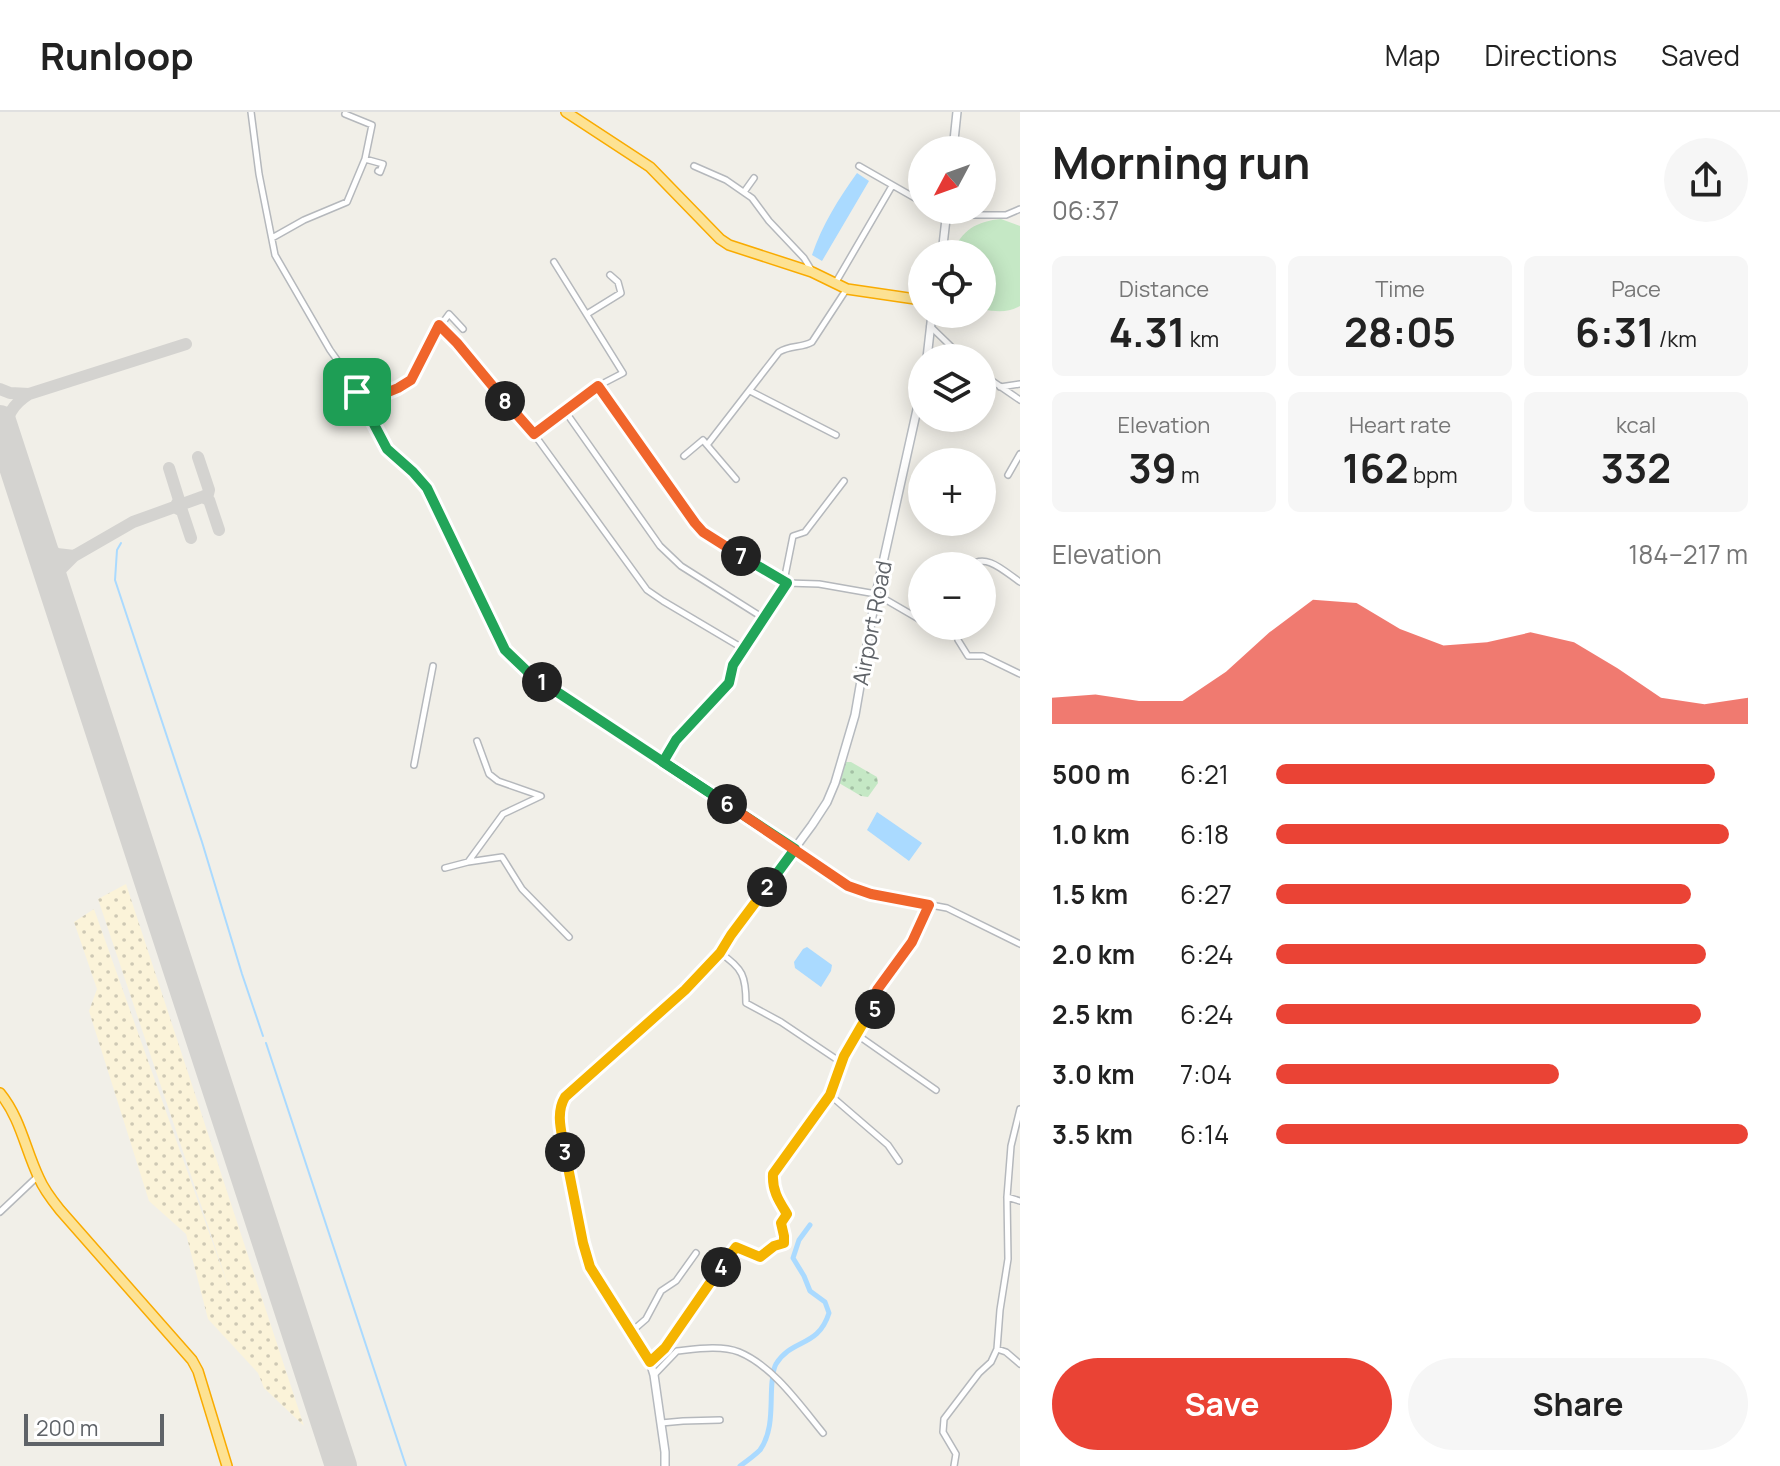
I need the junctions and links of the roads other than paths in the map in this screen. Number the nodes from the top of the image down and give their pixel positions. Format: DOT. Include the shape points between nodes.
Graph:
graph roads {
  1 [pos="251,112"];
  2 [pos="566,112"];
  3 [pos="957,112"];
  4 [pos="345,114"];
  5 [pos="954,136"];
  6 [pos="365,159"];
  7 [pos="694,166"];
  8 [pos="859,166"];
  9 [pos="378,171"];
  10 [pos="754,178"];
  11 [pos="892,186"];
  12 [pos="744,192"];
  13 [pos="908,195"];
  14 [pos="1020,209"];
  15 [pos="996,215"];
  16 [pos="272,238"];
  17 [pos="554,262"];
  18 [pos="812,272"];
  19 [pos="610,275"];
  20 [pos="835,284"];
  21 [pos="847,289"];
  22 [pos="908,298"];
  23 [pos="587,314"];
  24 [pos="439,325"];
  25 [pos="933,328"];
  26 [pos="463,329"];
  27 [pos="949,344"];
  28 [pos="1020,384"];
  29 [pos="996,385"];
  30 [pos="598,386"];
  31 [pos="999,387"];
  32 [pos="750,391"];
  33 [pos="357,392"];
  34 [pos="1020,400"];
  35 [pos="565,411"];
  36 [pos="913,432"];
  37 [pos="534,434"];
  38 [pos="836,435"];
  39 [pos="707,445"];
  40 [pos="387,449"];
  41 [pos="1020,454"];
  42 [pos="684,456"];
  43 [pos="1008,475"];
  44 [pos="736,479"];
  45 [pos="844,481"];
  46 [pos="996,566"];
  47 [pos="785,582"];
  48 [pos="1020,582"];
  49 [pos="876,594"];
  50 [pos="908,613"];
  51 [pos="765,619"];
  52 [pos="958,640"];
  53 [pos="744,649"];
  54 [pos="433,666"];
  55 [pos="1020,674"];
  56 [pos="477,741"];
  57 [pos="663,762"];
  58 [pos="414,765"];
  59 [pos="795,849"];
  60 [pos="468,862"];
  61 [pos="445,868"];
  62 [pos="929,905"];
  63 [pos="569,937"];
  64 [pos="1020,944"];
  65 [pos="720,953"];
  66 [pos="856,1034"];
  67 [pos="842,1063"];
  68 [pos="936,1090"];
  69 [pos="0,1093"];
  70 [pos="830,1095"];
  71 [pos="1020,1109"];
  72 [pos="899,1161"];
  73 [pos="1011,1166"];
  74 [pos="1020,1169"];
  75 [pos="38,1177"];
  76 [pos="1007,1197"];
  77 [pos="1020,1201"];
  78 [pos="0,1212"];
  79 [pos="696,1253"];
  80 [pos="631,1332"];
  81 [pos="997,1349"];
  82 [pos="650,1362"];
  83 [pos="1020,1364"];
  84 [pos="654,1375"];
  85 [pos="720,1420"];
  86 [pos="661,1423"];
  87 [pos="823,1433"];
  88 [pos="227,1466"];
  89 [pos="665,1466"];
  90 [pos="954,1466"];
  1 -- 16 [label="street"];
  2 -- 18 [label="highway" via="650,167 729,245"];
  3 -- 5 [label="main road"];
  4 -- 6 [label="street" via="372,125"];
  6 -- 9 [label="street" via="383,164"];
  6 -- 16 [label="street" via="347,202"];
  7 -- 12 [label="street"];
  8 -- 11 [label="street"];
  10 -- 12 [label="street"];
  11 -- 13 [label="street"];
  11 -- 20 [label="street"];
  12 -- 18 [label="street"];
  14 -- 15 [label="street"];
  16 -- 33 [label="street" via="288,281"];
  17 -- 23 [label="street"];
  18 -- 20 [label="highway"];
  19 -- 23 [label="street" via="621,293"];
  20 -- 21 [label="highway"];
  21 -- 22 [label="highway"];
  21 -- 32 [label="street" via="812,342 779,352"];
  23 -- 30 [label="street" via="623,373"];
  24 -- 26 [label="street" via="449,314"];
  24 -- 33 [label="street" via="411,380 386,393"];
  24 -- 37 [label="street"];
  25 -- 27 [label="street"];
  28 -- 31 [label="street"];
  29 -- 31 [label="street"];
  30 -- 35 [label="street"];
  30 -- 47 [label="street" via="703,532"];
  31 -- 34 [label="street"];
  32 -- 38 [label="street"];
  32 -- 39 [label="street"];
  33 -- 40 [label="street"];
  35 -- 37 [label="street"];
  35 -- 51 [label="street" via="660,546 681,566"];
  36 -- 49 [label="main road, Airport Road"];
  37 -- 53 [label="street" via="647,590"];
  39 -- 42 [label="street" via="703,440"];
  39 -- 44 [label="street"];
  40 -- 57 [label="main road" via="427,488 505,650 529,673"];
  41 -- 43 [label="street"];
  45 -- 47 [label="street" via="805,532 793,536"];
  46 -- 48 [label="street"];
  47 -- 49 [label="street"];
  47 -- 51 [label="street"];
  49 -- 50 [label="street"];
  49 -- 59 [label="main road, Airport Road" via="855,715 835,783"];
  51 -- 53 [label="street"];
  52 -- 55 [label="street" via="968,656 983,656"];
  53 -- 57 [label="street" via="729,683 676,740"];
  54 -- 58 [label="street"];
  56 -- 60 [label="street" via="489,774 541,796 503,814"];
  57 -- 59 [label="main road"];
  59 -- 62 [label="street" via="848,886"];
  59 -- 65 [label="main road, Airport Road"];
  60 -- 61 [label="street"];
  60 -- 63 [label="street" via="502,857 522,889"];
  62 -- 64 [label="street" via="947,908"];
  62 -- 66 [label="street" via="912,942 877,990 876,1007"];
  65 -- 67 [label="street" via="742,973 746,1003"];
  65 -- 80 [label="main road, Airport Road" via="561,1103 559,1120 586,1254"];
  66 -- 67 [label="street"];
  66 -- 68 [label="street"];
  67 -- 70 [label="street"];
  69 -- 75 [label="highway" via="16,1117"];
  70 -- 72 [label="street"];
  70 -- 82 [label="street" via="773,1174 772,1185 787,1214 781,1223 784,1243 760,1257 734,1248"];
  71 -- 73 [label="street"];
  73 -- 74 [label="street"];
  73 -- 76 [label="street"];
  75 -- 78 [label="street"];
  75 -- 88 [label="highway" via="60,1210 192,1360"];
  76 -- 77 [label="street"];
  76 -- 81 [label="street" via="1008,1259"];
  79 -- 80 [label="street"];
  80 -- 82 [label="main road"];
  81 -- 83 [label="street"];
  81 -- 90 [label="street" via="944,1419 943,1432 956,1454"];
  82 -- 84 [label="main road"];
  84 -- 86 [label="main road"];
  84 -- 87 [label="street" via="677,1351 737,1351 768,1368"];
  85 -- 86 [label="street"];
  86 -- 89 [label="main road"];
}
